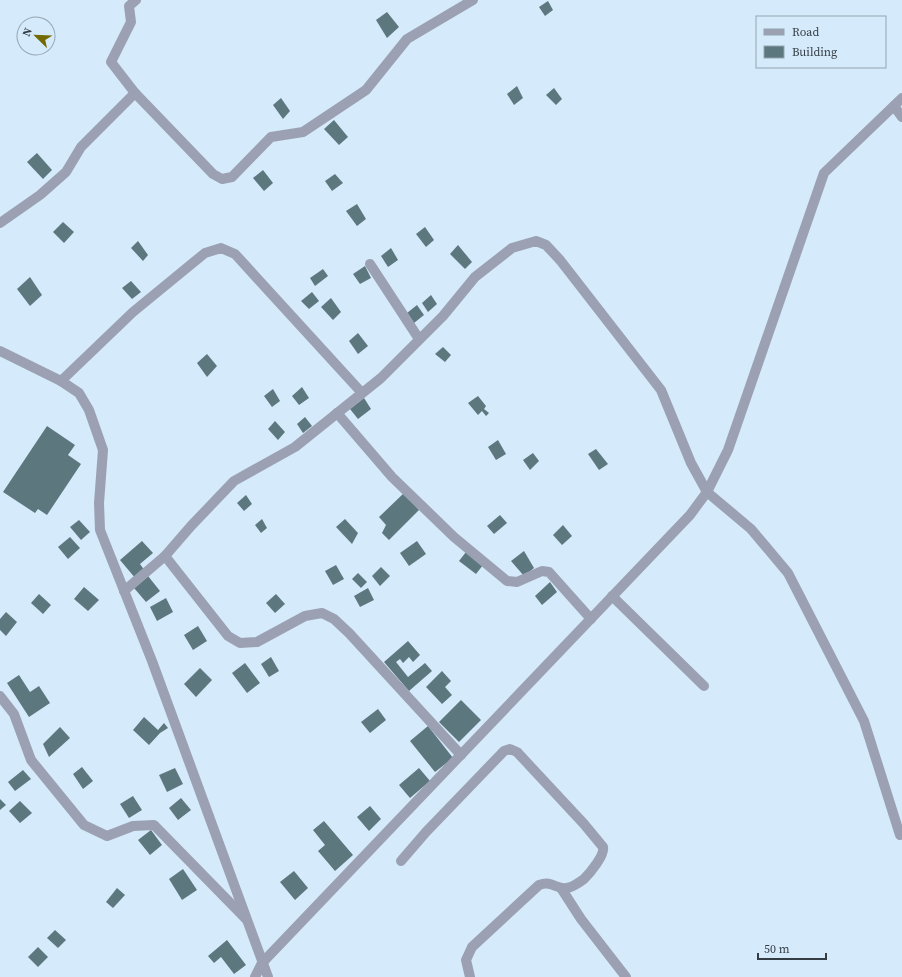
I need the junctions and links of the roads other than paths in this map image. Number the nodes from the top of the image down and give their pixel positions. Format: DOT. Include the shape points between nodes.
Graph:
graph roads {
  1 [pos="473,0"];
  2 [pos="130,2"];
  3 [pos="134,93"];
  4 [pos="902,98"];
  5 [pos="894,106"];
  6 [pos="902,117"];
  7 [pos="0,223"];
  8 [pos="370,264"];
  9 [pos="420,339"];
  10 [pos="0,351"];
  11 [pos="61,381"];
  12 [pos="362,393"];
  13 [pos="337,413"];
  14 [pos="707,492"];
  15 [pos="165,556"];
  16 [pos="124,591"];
  17 [pos="612,596"];
  18 [pos="591,619"];
  19 [pos="704,686"];
  20 [pos="0,696"];
  21 [pos="461,755"];
  22 [pos="900,835"];
  23 [pos="402,861"];
  24 [pos="561,888"];
  25 [pos="246,919"];
  26 [pos="262,964"];
  27 [pos="255,977"];
  28 [pos="268,977"];
  29 [pos="470,977"];
  30 [pos="626,977"];
  1 -- 3 [label="street" via="407,39 366,90 303,132 271,137 232,177 222,179 213,174"];
  2 -- 3 [label="street" via="131,22 111,62"];
  3 -- 7 [label="street" via="81,147 66,172 40,196"];
  4 -- 5 [label="street"];
  5 -- 6 [label="street"];
  5 -- 14 [label="street" via="824,173 728,450"];
  8 -- 9 [label="street"];
  9 -- 12 [label="street"];
  9 -- 14 [label="street" via="475,277 512,248 536,241 546,245 661,390 691,463"];
  10 -- 11 [label="street"];
  11 -- 12 [label="street" via="133,312 205,253 221,248 235,254"];
  11 -- 16 [label="street" via="79,393 89,410 103,450 99,503 100,530"];
  12 -- 13 [label="street"];
  13 -- 15 [label="street" via="294,447 234,481"];
  13 -- 18 [label="street" via="392,477 454,537 507,580 517,582 542,571 549,572"];
  14 -- 17 [label="street" via="690,515"];
  14 -- 22 [label="street" via="751,529 788,573 864,721"];
  15 -- 16 [label="street"];
  15 -- 21 [label="street" via="228,636 240,643 257,642 305,616 322,613 334,619"];
  16 -- 25 [label="street"];
  17 -- 18 [label="street"];
  17 -- 19 [label="street"];
  18 -- 21 [label="street"];
  20 -- 25 [label="street" via="14,714 30,760 84,825 107,836 133,826 154,825"];
  21 -- 26 [label="street"];
  23 -- 24 [label="street" via="480,774 504,751 510,749 517,752 603,847 601,857 583,880 568,888"];
  24 -- 29 [label="street" via="546,883 540,885 472,947 466,960"];
  24 -- 30 [label="street" via="581,919"];
  25 -- 26 [label="street"];
  26 -- 27 [label="street"];
  26 -- 28 [label="street"];
}
